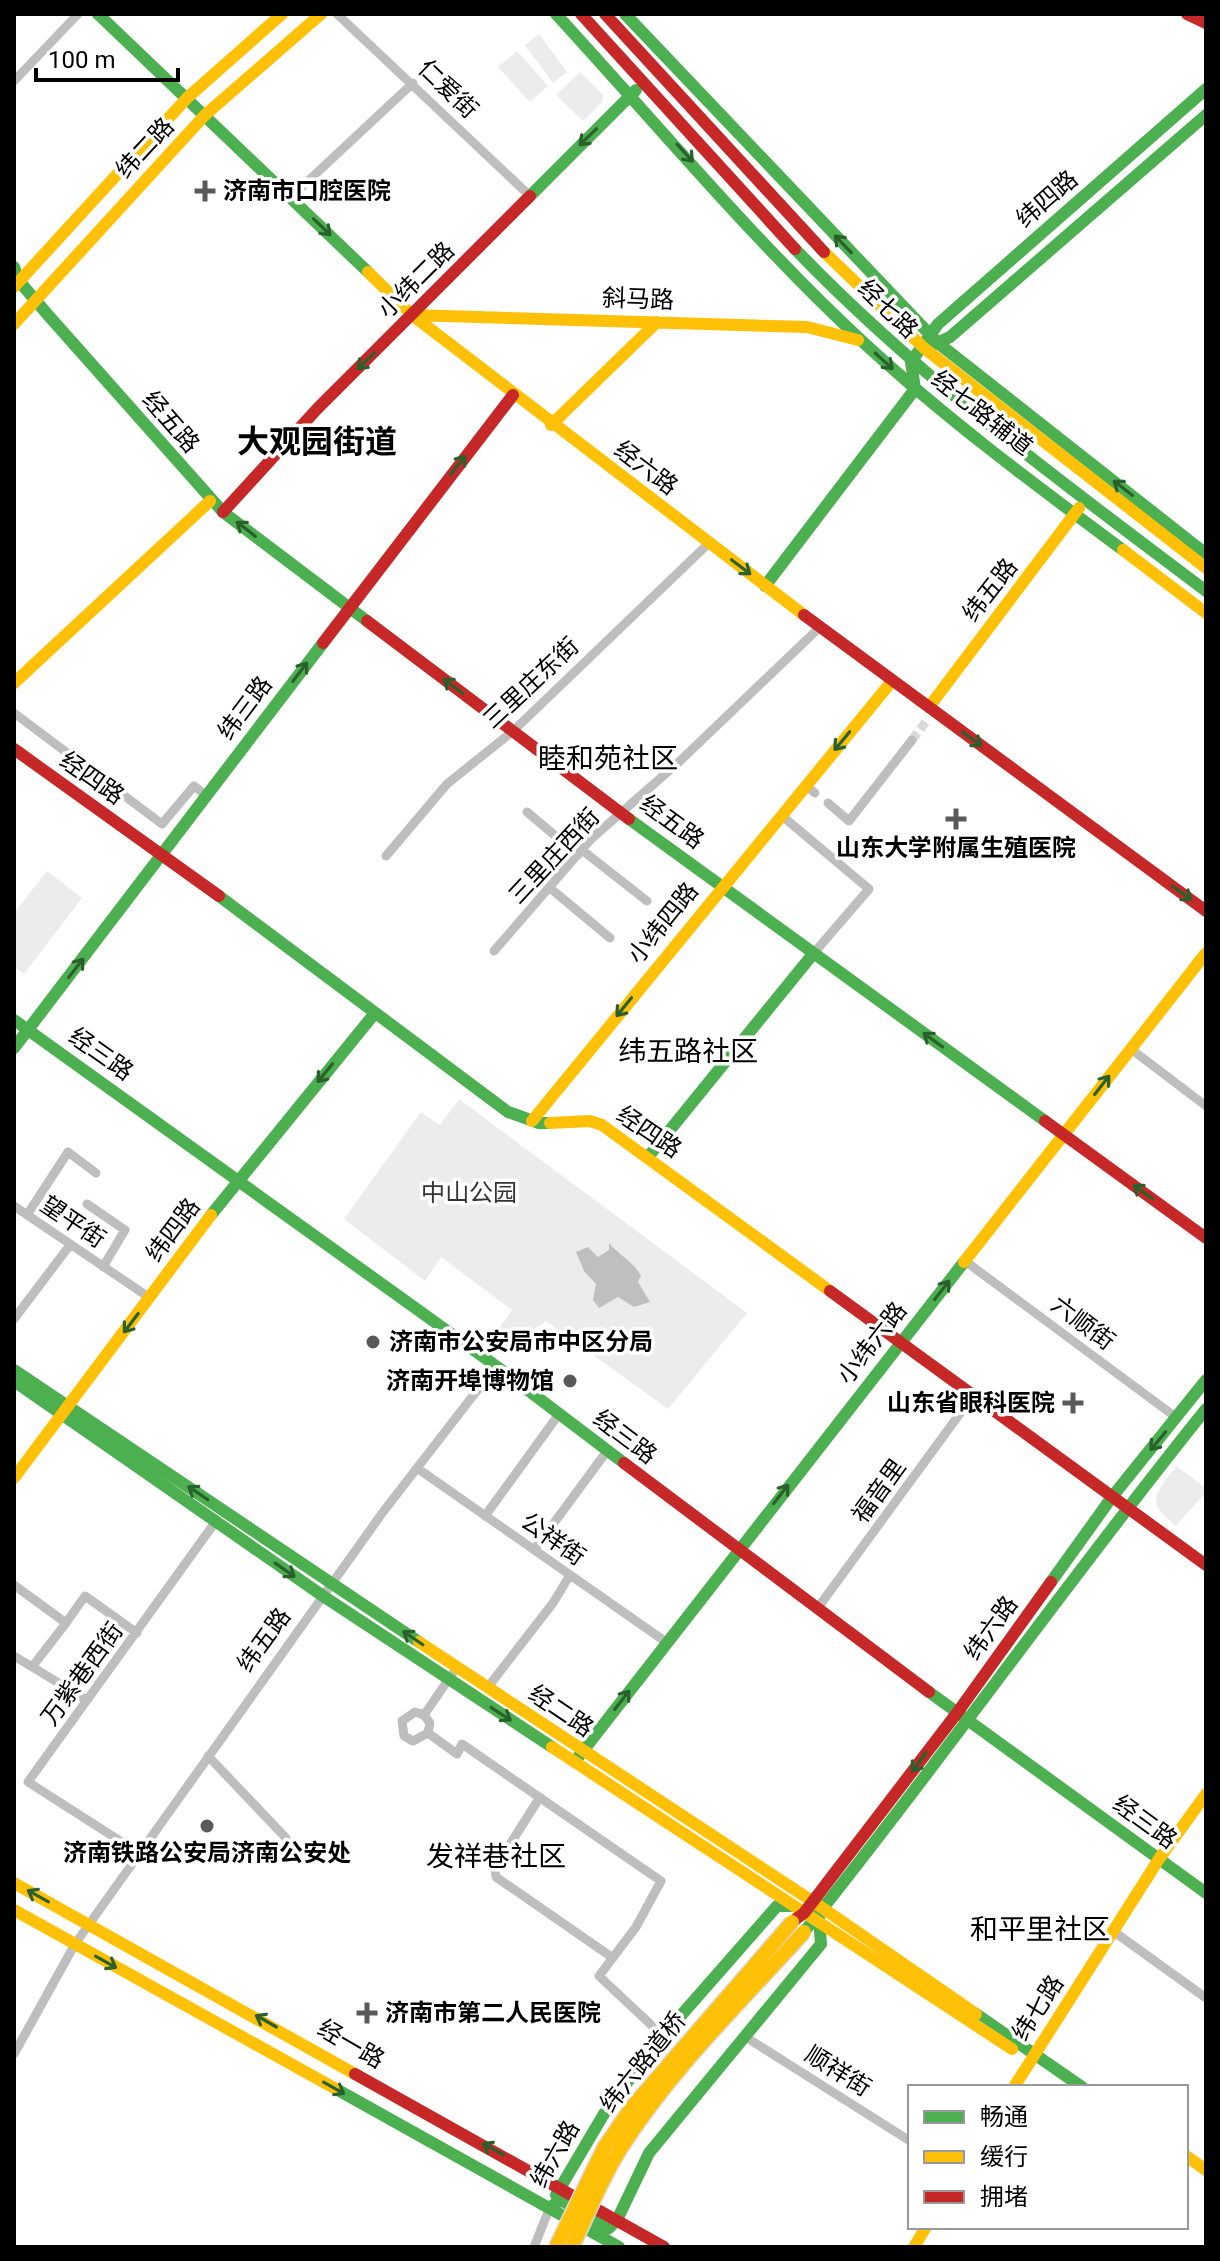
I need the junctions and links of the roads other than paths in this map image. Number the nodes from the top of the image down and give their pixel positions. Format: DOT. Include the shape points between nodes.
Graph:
graph roads {
  1 [pos="78,14"];
  2 [pos="98,14"];
  3 [pos="282,14"];
  4 [pos="321,14"];
  5 [pos="337,14"];
  6 [pos="556,14"];
  7 [pos="581,14"];
  8 [pos="605,14"];
  9 [pos="625,14"];
  10 [pos="1187,14"];
  11 [pos="1206,23"];
  12 [pos="640,52"];
  13 [pos="662,54"];
  14 [pos="14,81"];
  15 [pos="643,81"];
  16 [pos="413,83"];
  17 [pos="1206,89"];
  18 [pos="632,95"];
  19 [pos="187,98"];
  20 [pos="205,115"];
  21 [pos="1206,115"];
  22 [pos="529,195"];
  23 [pos="291,197"];
  24 [pos="16,278"];
  25 [pos="36,299"];
  26 [pos="412,315"];
  27 [pos="657,322"];
  28 [pos="14,324"];
  29 [pos="861,341"];
  30 [pos="930,342"];
  31 [pos="911,362"];
  32 [pos="915,389"];
  33 [pos="513,395"];
  34 [pos="551,425"];
  35 [pos="1085,499"];
  36 [pos="210,501"];
  37 [pos="223,512"];
  38 [pos="1075,513"];
  39 [pos="709,543"];
  40 [pos="1200,551"];
  41 [pos="765,586"];
  42 [pos="1206,591"];
  43 [pos="348,607"];
  44 [pos="1206,613"];
  45 [pos="820,627"];
  46 [pos="892,681"];
  47 [pos="14,683"];
  48 [pos="930,712"];
  49 [pos="14,713"];
  50 [pos="513,731"];
  51 [pos="912,740"];
  52 [pos="14,749"];
  53 [pos="207,796"];
  54 [pos="828,803"];
  55 [pos="527,812"];
  56 [pos="622,814"];
  57 [pos="781,815"];
  58 [pos="580,852"];
  59 [pos="163,854"];
  60 [pos="386,856"];
  61 [pos="721,886"];
  62 [pos="550,888"];
  63 [pos="647,901"];
  64 [pos="1206,911"];
  65 [pos="610,938"];
  66 [pos="494,951"];
  67 [pos="1206,953"];
  68 [pos="813,954"];
  69 [pos="375,1013"];
  70 [pos="14,1020"];
  71 [pos="28,1030"];
  72 [pos="14,1048"];
  73 [pos="1131,1049"];
  74 [pos="1206,1106"];
  75 [pos="532,1121"];
  76 [pos="1064,1134"];
  77 [pos="648,1157"];
  78 [pos="96,1173"];
  79 [pos="239,1178"];
  80 [pos="87,1204"];
  81 [pos="15,1210"];
  82 [pos="27,1215"];
  83 [pos="1206,1238"];
  84 [pos="70,1245"];
  85 [pos="965,1261"];
  86 [pos="103,1267"];
  87 [pos="150,1298"];
  88 [pos="14,1319"];
  89 [pos="899,1344"];
  90 [pos="496,1366"];
  91 [pos="14,1370"];
  92 [pos="1206,1380"];
  93 [pos="14,1381"];
  94 [pos="972,1397"];
  95 [pos="1206,1409"];
  96 [pos="66,1410"];
  97 [pos="559,1414"];
  98 [pos="1177,1418"];
  99 [pos="607,1451"];
  100 [pos="417,1468"];
  101 [pos="14,1478"];
  102 [pos="1112,1497"];
  103 [pos="1127,1508"];
  104 [pos="485,1516"];
  105 [pos="216,1521"];
  106 [pos="534,1550"];
  107 [pos="737,1550"];
  108 [pos="1206,1565"];
  109 [pos="570,1575"];
  110 [pos="332,1583"];
  111 [pos="14,1585"];
  112 [pos="323,1596"];
  113 [pos="817,1609"];
  114 [pos="66,1623"];
  115 [pos="137,1633"];
  116 [pos="666,1642"];
  117 [pos="14,1656"];
  118 [pos="32,1667"];
  119 [pos="452,1673"];
  120 [pos="488,1687"];
  121 [pos="87,1700"];
  122 [pos="424,1715"];
  123 [pos="961,1716"];
  124 [pos="428,1733"];
  125 [pos="208,1756"];
  126 [pos="578,1757"];
  127 [pos="1206,1794"];
  128 [pos="540,1797"];
  129 [pos="286,1838"];
  130 [pos="139,1853"];
  131 [pos="1159,1859"];
  132 [pos="14,1883"];
  133 [pos="1206,1893"];
  134 [pos="14,1910"];
  135 [pos="807,1915"];
  136 [pos="89,1924"];
  137 [pos="1113,1931"];
  138 [pos="75,1944"];
  139 [pos="613,1958"];
  140 [pos="1206,1998"];
  141 [pos="663,2036"];
  142 [pos="744,2036"];
  143 [pos="14,2054"];
  144 [pos="1032,2058"];
  145 [pos="1015,2085"];
  146 [pos="1066,2085"];
  147 [pos="1079,2085"];
  148 [pos="908,2140"];
  149 [pos="1188,2157"];
  150 [pos="1188,2167"];
  151 [pos="1206,2170"];
  152 [pos="1206,2179"];
  153 [pos="561,2187"];
  154 [pos="550,2207"];
  155 [pos="617,2220"];
  156 [pos="925,2229"];
  157 [pos="603,2243"];
  158 [pos="534,2247"];
  159 [pos="556,2247"];
  160 [pos="572,2247"];
  161 [pos="619,2247"];
  162 [pos="664,2247"];
  163 [pos="914,2247"];
  1 -- 14 [label="street"];
  2 -- 19 [label="main road, 经六路"];
  3 -- 19 [label="main road, 纬二路"];
  4 -- 20 [label="main road, 纬二路"];
  5 -- 16 [label="street, 仁爱街"];
  6 -- 18 [label="main road, 经七路辅道"];
  7 -- 15 [label="main road, 经七路"];
  8 -- 12 [label="main road, 经七路"];
  9 -- 13 [label="main road, 经七路辅道"];
  10 -- 11 [label="main road"];
  12 -- 13 [label="main road"];
  12 -- 30 [label="main road, 经七路" via="831,259"];
  30 -- 13 [label="main road, 经七路辅道, one-way"];
  15 -- 18 [label="main road, 小纬二路"];
  15 -- 31 [label="main road, 经七路" via="769,220"];
  16 -- 22 [label="street, 仁爱街"];
  16 -- 23 [label="street"];
  17 -- 30 [label="main road, 纬四路"];
  18 -- 22 [label="main road, 小纬二路, one-way"];
  18 -- 29 [label="main road, 经七路辅道, one-way"];
  19 -- 20 [label="main road, 经六路"];
  19 -- 24 [label="main road, 纬二路"];
  20 -- 23 [label="main road, 经六路"];
  20 -- 25 [label="main road, 纬二路"];
  21 -- 30 [label="main road, 纬四路" via="950,337"];
  22 -- 26 [label="main road, 小纬二路"];
  23 -- 26 [label="main road, 经六路, one-way"];
  24 -- 25 [label="main road, 经五路"];
  25 -- 28 [label="main road, 纬二路"];
  25 -- 36 [label="main road, 经五路"];
  26 -- 27 [label="main road, 斜马路"];
  26 -- 33 [label="main road, 经六路"];
  26 -- 37 [label="main road, 小纬二路, one-way"];
  27 -- 29 [label="main road, 斜马路" via="807,327"];
  27 -- 34 [label="main road"];
  29 -- 32 [label="main road, 经七路辅道, one-way"];
  30 -- 31 [label="main road, 纬四路"];
  40 -- 30 [label="main road, 经七路, one-way"];
  31 -- 32 [label="main road"];
  31 -- 35 [label="main road, 经七路"];
  32 -- 38 [label="main road, 经七路辅道"];
  32 -- 41 [label="main road"];
  33 -- 34 [label="main road, 经六路"];
  43 -- 33 [label="main road, 纬三路, one-way"];
  34 -- 39 [label="main road, 经六路"];
  35 -- 38 [label="main road, 纬五路"];
  35 -- 42 [label="main road, 经七路"];
  36 -- 37 [label="main road, 经五路"];
  36 -- 47 [label="main road"];
  43 -- 37 [label="main road, 经五路, one-way"];
  38 -- 44 [label="main road, 经七路辅道"];
  38 -- 48 [label="main road, 纬五路"];
  39 -- 41 [label="main road, 经六路, one-way"];
  39 -- 50 [label="street, 三里庄东街"];
  41 -- 45 [label="main road, 经六路"];
  50 -- 43 [label="main road, 经五路, one-way"];
  53 -- 43 [label="main road, 纬三路, one-way"];
  45 -- 46 [label="main road, 经六路"];
  45 -- 56 [label="street, 三里庄西街"];
  46 -- 48 [label="main road, 经六路"];
  46 -- 57 [label="main road, 小纬四路, one-way" via="810,789"];
  48 -- 64 [label="main road, 经六路, one-way"];
  49 -- 53 [label="street" via="162,824 194,786"];
  50 -- 56 [label="main road, 经五路"];
  50 -- 60 [label="street, 三里庄东街" via="447,784"];
  51 -- 54 [label="street" via="849,821"];
  52 -- 59 [label="main road, 经四路"];
  53 -- 59 [label="main road, 纬三路"];
  55 -- 58 [label="street"];
  56 -- 58 [label="street, 三里庄西街"];
  56 -- 61 [label="main road, 经五路"];
  57 -- 61 [label="main road, 小纬四路"];
  57 -- 68 [label="street" via="869,889"];
  58 -- 62 [label="street, 三里庄西街"];
  58 -- 63 [label="street"];
  59 -- 69 [label="main road, 经四路"];
  71 -- 59 [label="main road, 纬三路, one-way"];
  61 -- 68 [label="main road, 经五路"];
  61 -- 75 [label="main road, 小纬四路, one-way"];
  62 -- 65 [label="street"];
  62 -- 66 [label="street, 三里庄西街"];
  67 -- 73 [label="main road, 小纬六路"];
  76 -- 68 [label="main road, 经五路, one-way"];
  68 -- 77 [label="main road"];
  69 -- 75 [label="main road, 经四路" via="508,1112"];
  69 -- 79 [label="main road, 纬四路, one-way"];
  70 -- 71 [label="main road, 经三路"];
  71 -- 72 [label="main road, 纬三路"];
  71 -- 79 [label="main road, 经三路"];
  73 -- 74 [label="street"];
  76 -- 73 [label="main road, 小纬六路, one-way"];
  75 -- 77 [label="main road, 经四路" via="590,1121"];
  83 -- 76 [label="main road, 经五路, one-way"];
  76 -- 85 [label="main road, 小纬六路"];
  77 -- 89 [label="main road, 经四路"];
  78 -- 82 [label="street" via="68,1152"];
  79 -- 87 [label="main road, 纬四路"];
  79 -- 90 [label="main road, 经三路"];
  80 -- 86 [label="street" via="125,1230"];
  81 -- 82 [label="street, 望平街"];
  82 -- 84 [label="street, 望平街"];
  84 -- 86 [label="street, 望平街"];
  84 -- 88 [label="street"];
  89 -- 85 [label="main road, 小纬六路, one-way"];
  85 -- 98 [label="street, 六顺街"];
  86 -- 87 [label="street, 望平街"];
  87 -- 96 [label="main road, 纬四路, one-way"];
  89 -- 94 [label="main road, 经四路"];
  107 -- 89 [label="main road, 小纬六路, one-way"];
  90 -- 97 [label="main road, 经三路"];
  90 -- 100 [label="street, 纬五路"];
  91 -- 96 [label="main road, 经二路"];
  92 -- 98 [label="main road, 纬六路"];
  93 -- 96 [label="main road, 经二路"];
  94 -- 102 [label="main road, 经四路"];
  94 -- 113 [label="street, 福音里"];
  95 -- 103 [label="main road, 纬六路"];
  96 -- 101 [label="main road, 纬四路"];
  96 -- 105 [label="main road, 经二路"];
  110 -- 96 [label="main road, 经二路, one-way"];
  97 -- 99 [label="main road, 经三路"];
  97 -- 104 [label="street"];
  98 -- 102 [label="main road, 纬六路, one-way"];
  99 -- 106 [label="street"];
  99 -- 107 [label="main road, 经三路"];
  100 -- 104 [label="street, 公祥街"];
  100 -- 110 [label="street, 纬五路"];
  102 -- 103 [label="main road, 经四路"];
  102 -- 123 [label="main road, 纬六路"];
  103 -- 108 [label="main road, 经四路"];
  103 -- 123 [label="main road, 纬六路"];
  104 -- 106 [label="street, 公祥街"];
  105 -- 112 [label="main road, 经二路, one-way"];
  105 -- 115 [label="street, 万紫巷西街"];
  106 -- 109 [label="street, 公祥街"];
  107 -- 113 [label="main road, 经三路"];
  107 -- 116 [label="main road, 小纬六路"];
  109 -- 116 [label="street, 公祥街"];
  109 -- 120 [label="street"];
  110 -- 112 [label="street, 纬五路"];
  119 -- 110 [label="main road, 经二路, one-way"];
  111 -- 114 [label="street"];
  112 -- 119 [label="main road, 经二路"];
  112 -- 125 [label="street, 纬五路"];
  113 -- 123 [label="main road, 经三路"];
  114 -- 115 [label="street" via="85,1596"];
  114 -- 118 [label="street"];
  115 -- 121 [label="street, 万紫巷西街"];
  126 -- 116 [label="main road, 小纬六路, one-way"];
  117 -- 118 [label="street"];
  118 -- 121 [label="street"];
  119 -- 120 [label="main road, 经二路"];
  119 -- 122 [label="street"];
  119 -- 126 [label="main road, 经二路, one-way"];
  120 -- 126 [label="main road, 经二路"];
  121 -- 130 [label="street, 万紫巷西街" via="28,1782"];
  122 -- 124 [label="street" via="430,1723"];
  122 -- 124 [label="street" via="408,1714 401,1728 413,1741"];
  123 -- 131 [label="main road, 经三路"];
  123 -- 135 [label="main road, 纬六路"];
  124 -- 128 [label="street" via="457,1754 462,1744"];
  125 -- 129 [label="street"];
  125 -- 130 [label="street, 纬五路"];
  126 -- 135 [label="main road, 经二路"];
  127 -- 131 [label="main road, 纬七路"];
  128 -- 139 [label="street" via="495,1868 496,1877"];
  128 -- 139 [label="street" via="661,1881"];
  130 -- 136 [label="street, 纬五路"];
  131 -- 133 [label="main road, 经三路"];
  131 -- 137 [label="main road, 纬七路"];
  136 -- 132 [label="main road, 经一路, one-way"];
  134 -- 138 [label="main road, 经一路"];
  135 -- 141 [label="main road, 纬六路" via="777,1906"];
  135 -- 142 [label="main road, 纬六路" via="821,1944"];
  135 -- 144 [label="main road, 经二路"];
  135 -- 159 [label="main road, 纬六路道桥, bridge" via="632,2107 604,2148"];
  135 -- 160 [label="main road, 纬六路道桥, bridge" via="633,2132"];
  136 -- 138 [label="street, 纬五路"];
  153 -- 136 [label="main road, 经一路, one-way"];
  137 -- 140 [label="street"];
  137 -- 144 [label="main road, 纬七路"];
  138 -- 143 [label="street, 纬五路"];
  138 -- 154 [label="main road, 经一路, one-way"];
  139 -- 141 [label="street" via="599,1976"];
  141 -- 153 [label="main road, 纬六路" via="608,2107"];
  142 -- 148 [label="street, 顺祥街"];
  142 -- 155 [label="main road, 纬六路" via="649,2153"];
  144 -- 145 [label="main road, 纬七路"];
  144 -- 146 [label="main road, 经二路"];
  144 -- 147 [label="main road, 经二路"];
  149 -- 151 [label="main road"];
  150 -- 152 [label="main road"];
  153 -- 154 [label="main road, 纬六路"];
  153 -- 155 [label="main road, 经一路"];
  154 -- 155 [label="main road, 纬六路" via="561,2200 609,2228"];
  154 -- 157 [label="main road, 经一路"];
  154 -- 158 [label="street"];
  155 -- 162 [label="main road, 经一路"];
  156 -- 163 [label="main road"];
  157 -- 161 [label="main road, 经一路"];
}
